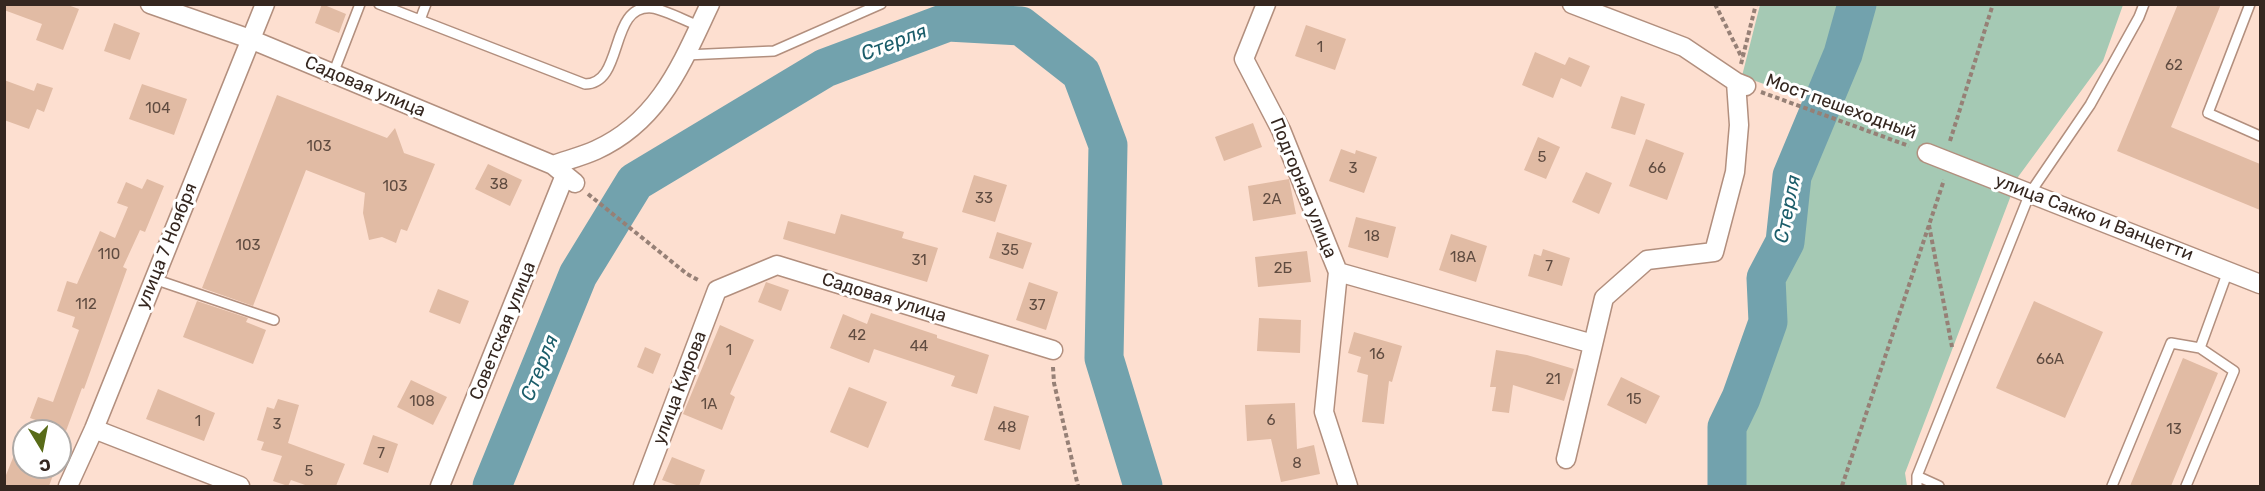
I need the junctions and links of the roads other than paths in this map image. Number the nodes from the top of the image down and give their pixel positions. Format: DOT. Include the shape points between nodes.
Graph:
graph roads {
  1 [pos="150,4"];
  2 [pos="265,4"];
  3 [pos="360,4"];
  4 [pos="379,4"];
  5 [pos="426,4"];
  6 [pos="710,4"];
  7 [pos="881,4"];
  8 [pos="1266,4"];
  9 [pos="1572,4"];
  10 [pos="2144,4"];
  11 [pos="2250,4"];
  12 [pos="420,21"];
  13 [pos="699,26"];
  14 [pos="250,39"];
  15 [pos="686,55"];
  16 [pos="333,74"];
  17 [pos="2260,136"];
  18 [pos="1927,153"];
  19 [pos="564,175"];
  20 [pos="2030,193"];
  21 [pos="2228,271"];
  22 [pos="1338,272"];
  23 [pos="154,279"];
  24 [pos="2260,284"];
  25 [pos="717,290"];
  26 [pos="274,320"];
  27 [pos="1593,344"];
  28 [pos="2200,348"];
  29 [pos="1053,350"];
  30 [pos="94,429"];
  31 [pos="1566,459"];
  32 [pos="1917,476"];
  33 [pos="68,486"];
  34 [pos="240,486"];
  35 [pos="440,486"];
  36 [pos="643,486"];
  37 [pos="1348,486"];
  38 [pos="1917,486"];
  39 [pos="1939,486"];
  40 [pos="2112,486"];
  41 [pos="2186,486"];
  1 -- 14 [label="street, Садовая улица"];
  2 -- 14 [label="street, улица 7 Ноября"];
  3 -- 16 [label="lane"];
  4 -- 12 [label="lane"];
  5 -- 12 [label="lane"];
  6 -- 13 [label="street"];
  7 -- 15 [label="lane" via="774,51"];
  8 -- 22 [label="street, Подгорная улица" via="1244,59 1281,130"];
  9 -- 27 [label="street" via="1684,47 1741,84 1735,172 1714,252 1647,260 1604,298"];
  10 -- 20 [label="lane" via="2090,105"];
  11 -- 17 [label="lane" via="2208,113"];
  12 -- 13 [label="lane" via="591,84 604,76 626,21 637,12 652,8"];
  13 -- 15 [label="street"];
  14 -- 16 [label="street, Садовая улица"];
  14 -- 23 [label="street, улица 7 Ноября"];
  15 -- 19 [label="street" via="647,114"];
  16 -- 19 [label="street, Садовая улица"];
  18 -- 20 [label="street, улица Сакко и Ванцетти"];
  19 -- 35 [label="street, Советская улица"];
  20 -- 21 [label="street, улица Сакко и Ванцетти"];
  20 -- 32 [label="lane"];
  21 -- 24 [label="street, улица Сакко и Ванцетти"];
  21 -- 28 [label="lane"];
  22 -- 27 [label="street"];
  22 -- 37 [label="street, Подгорная улица" via="1324,412"];
  23 -- 26 [label="lane"];
  23 -- 30 [label="street, улица 7 Ноября"];
  25 -- 29 [label="street, Садовая улица" via="777,264"];
  25 -- 36 [label="street, улица Кирова"];
  27 -- 31 [label="street"];
  28 -- 40 [label="lane" via="2171,343"];
  28 -- 41 [label="lane" via="2234,371"];
  30 -- 33 [label="street, улица 7 Ноября"];
  30 -- 34 [label="street"];
  32 -- 38 [label="lane"];
  32 -- 39 [label="lane"];
}
